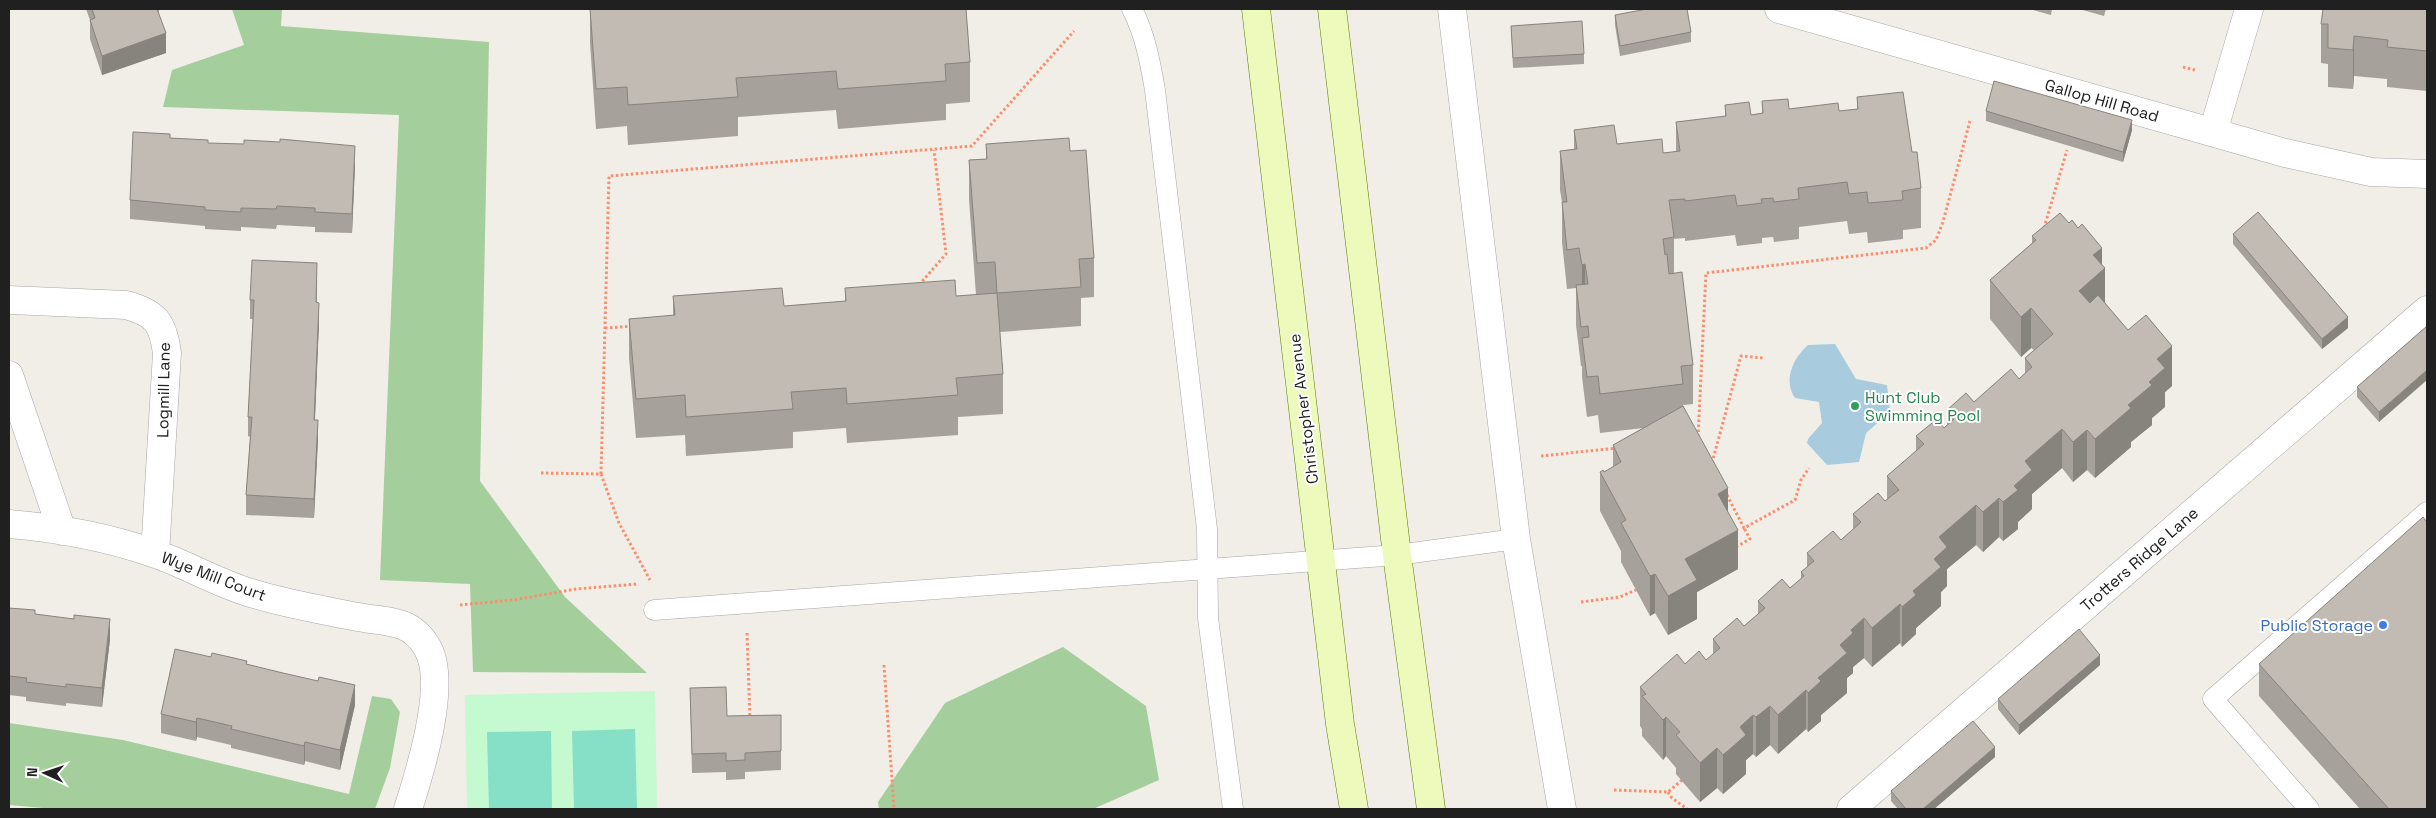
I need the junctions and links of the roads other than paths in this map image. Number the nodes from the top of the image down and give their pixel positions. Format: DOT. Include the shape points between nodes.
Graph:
graph roads {
  1 [pos="1132,9"];
  2 [pos="1256,9"];
  3 [pos="1332,9"];
  4 [pos="1452,9"];
  5 [pos="1779,9"];
  6 [pos="2249,9"];
  7 [pos="2214,132"];
  8 [pos="2427,174"];
  9 [pos="9,300"];
  10 [pos="2427,310"];
  11 [pos="9,375"];
  12 [pos="2427,512"];
  13 [pos="9,524"];
  14 [pos="62,531"];
  15 [pos="1516,540"];
  16 [pos="155,554"];
  17 [pos="1398,555"];
  18 [pos="1321,561"];
  19 [pos="1208,570"];
  20 [pos="654,610"];
  21 [pos="408,809"];
  22 [pos="1233,809"];
  23 [pos="1354,809"];
  24 [pos="1431,809"];
  25 [pos="1562,809"];
  26 [pos="1851,809"];
  27 [pos="2309,809"];
  1 -- 19 [label="lane" via="1150,59 1155,90 1207,529"];
  2 -- 18 [label="street, Christopher Avenue"];
  3 -- 17 [label="street"];
  4 -- 15 [label="street"];
  5 -- 7 [label="street, Gallop Hill Road"];
  6 -- 7 [label="street"];
  7 -- 8 [label="street, Gallop Hill Road" via="2330,164 2371,172"];
  9 -- 16 [label="street, Logmill Lane" via="126,306 143,310 157,320 165,336 167,353"];
  10 -- 26 [label="street, Trotters Ridge Lane"];
  11 -- 14 [label="street"];
  12 -- 27 [label="lane" via="2213,698"];
  13 -- 14 [label="street, Wye Mill Court"];
  14 -- 16 [label="street, Wye Mill Court" via="121,543"];
  15 -- 17 [label="lane"];
  15 -- 25 [label="street"];
  16 -- 21 [label="street, Wye Mill Court" via="250,593 389,622 418,635 428,649 434,683 422,763"];
  17 -- 18 [label="lane"];
  17 -- 24 [label="street"];
  18 -- 19 [label="lane"];
  18 -- 23 [label="street, Christopher Avenue" via="1340,724"];
  19 -- 20 [label="lane"];
  19 -- 22 [label="lane" via="1208,618"];
}
